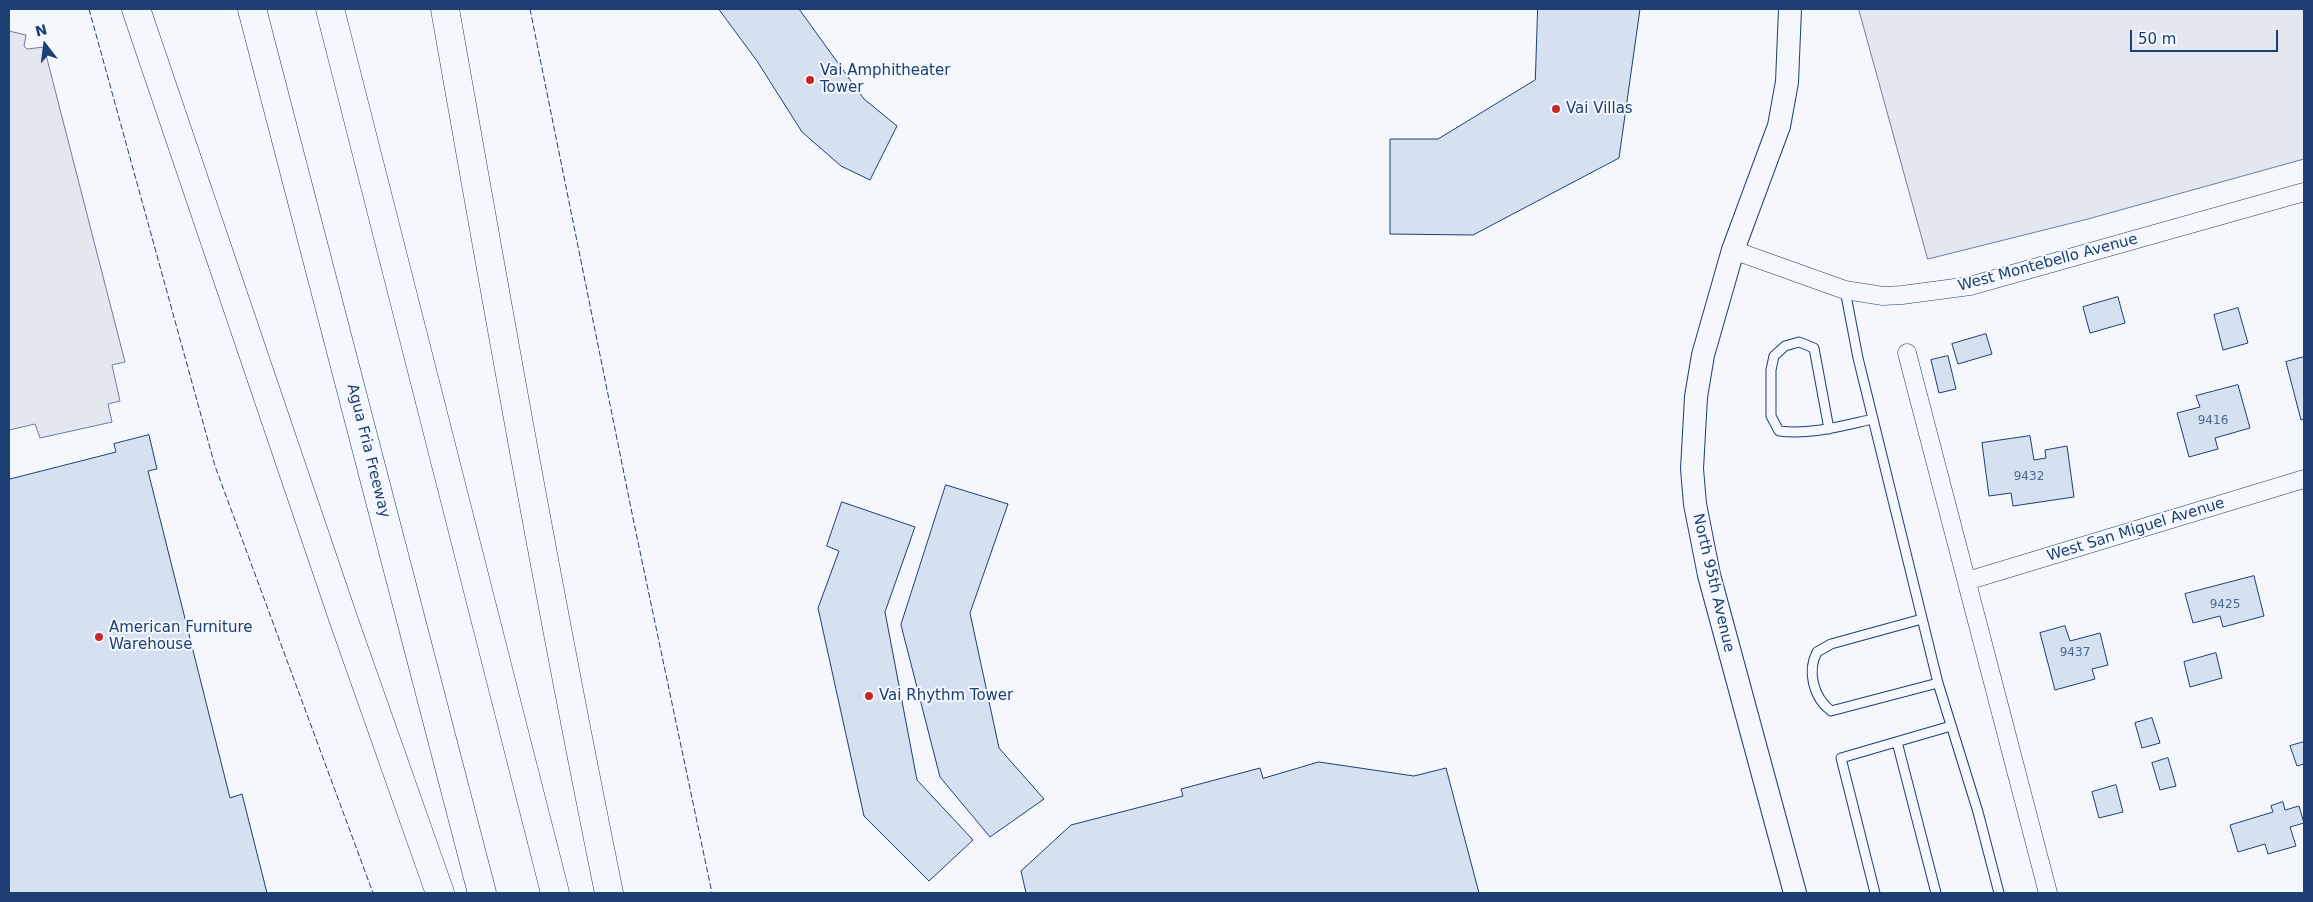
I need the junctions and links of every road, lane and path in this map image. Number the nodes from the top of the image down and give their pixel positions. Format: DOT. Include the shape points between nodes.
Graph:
graph roads {
  1 [pos="136,9"];
  2 [pos="252,9"];
  3 [pos="330,9"];
  4 [pos="445,9"];
  5 [pos="1790,9"];
  6 [pos="2304,192"];
  7 [pos="1733,250"];
  8 [pos="1846,290"];
  9 [pos="1907,353"];
  10 [pos="1873,419"];
  11 [pos="1829,429"];
  12 [pos="2304,479"];
  13 [pos="1967,581"];
  14 [pos="1922,620"];
  15 [pos="1938,682"];
  16 [pos="1951,726"];
  17 [pos="1897,742"];
  18 [pos="440,893"];
  19 [pos="482,893"];
  20 [pos="555,893"];
  21 [pos="609,893"];
  22 [pos="1794,893"];
  23 [pos="1875,893"];
  24 [pos="1936,893"];
  25 [pos="1999,893"];
  26 [pos="2048,893"];
  1 -- 18 [label="highway"];
  2 -- 19 [label="highway, Agua Fria Freeway"];
  3 -- 20 [label="highway"];
  4 -- 21 [label="highway" via="577,737"];
  5 -- 7 [label="street, North 95th Avenue" via="1787,82 1779,126"];
  6 -- 8 [label="street, West Montebello Avenue" via="1970,286 1883,296"];
  7 -- 8 [label="street, West Montebello Avenue"];
  7 -- 22 [label="street, North 95th Avenue" via="1703,355 1696,397 1692,469 1695,504 1709,575"];
  8 -- 10 [label="lane"];
  9 -- 13 [label="street"];
  10 -- 11 [label="lane"];
  10 -- 14 [label="lane"];
  11 -- 11 [label="lane" via="1798,434 1779,431 1771,416 1771,370 1774,356 1785,346 1798,342 1814,348"];
  12 -- 13 [label="street, West San Miguel Avenue"];
  13 -- 26 [label="street"];
  14 -- 15 [label="lane"];
  14 -- 15 [label="lane" via="1831,644 1817,652 1812,670 1814,684 1823,705 1831,710"];
  15 -- 16 [label="lane"];
  16 -- 17 [label="lane"];
  16 -- 25 [label="lane"];
  17 -- 23 [label="lane" via="1841,758"];
  17 -- 24 [label="lane"];
}
